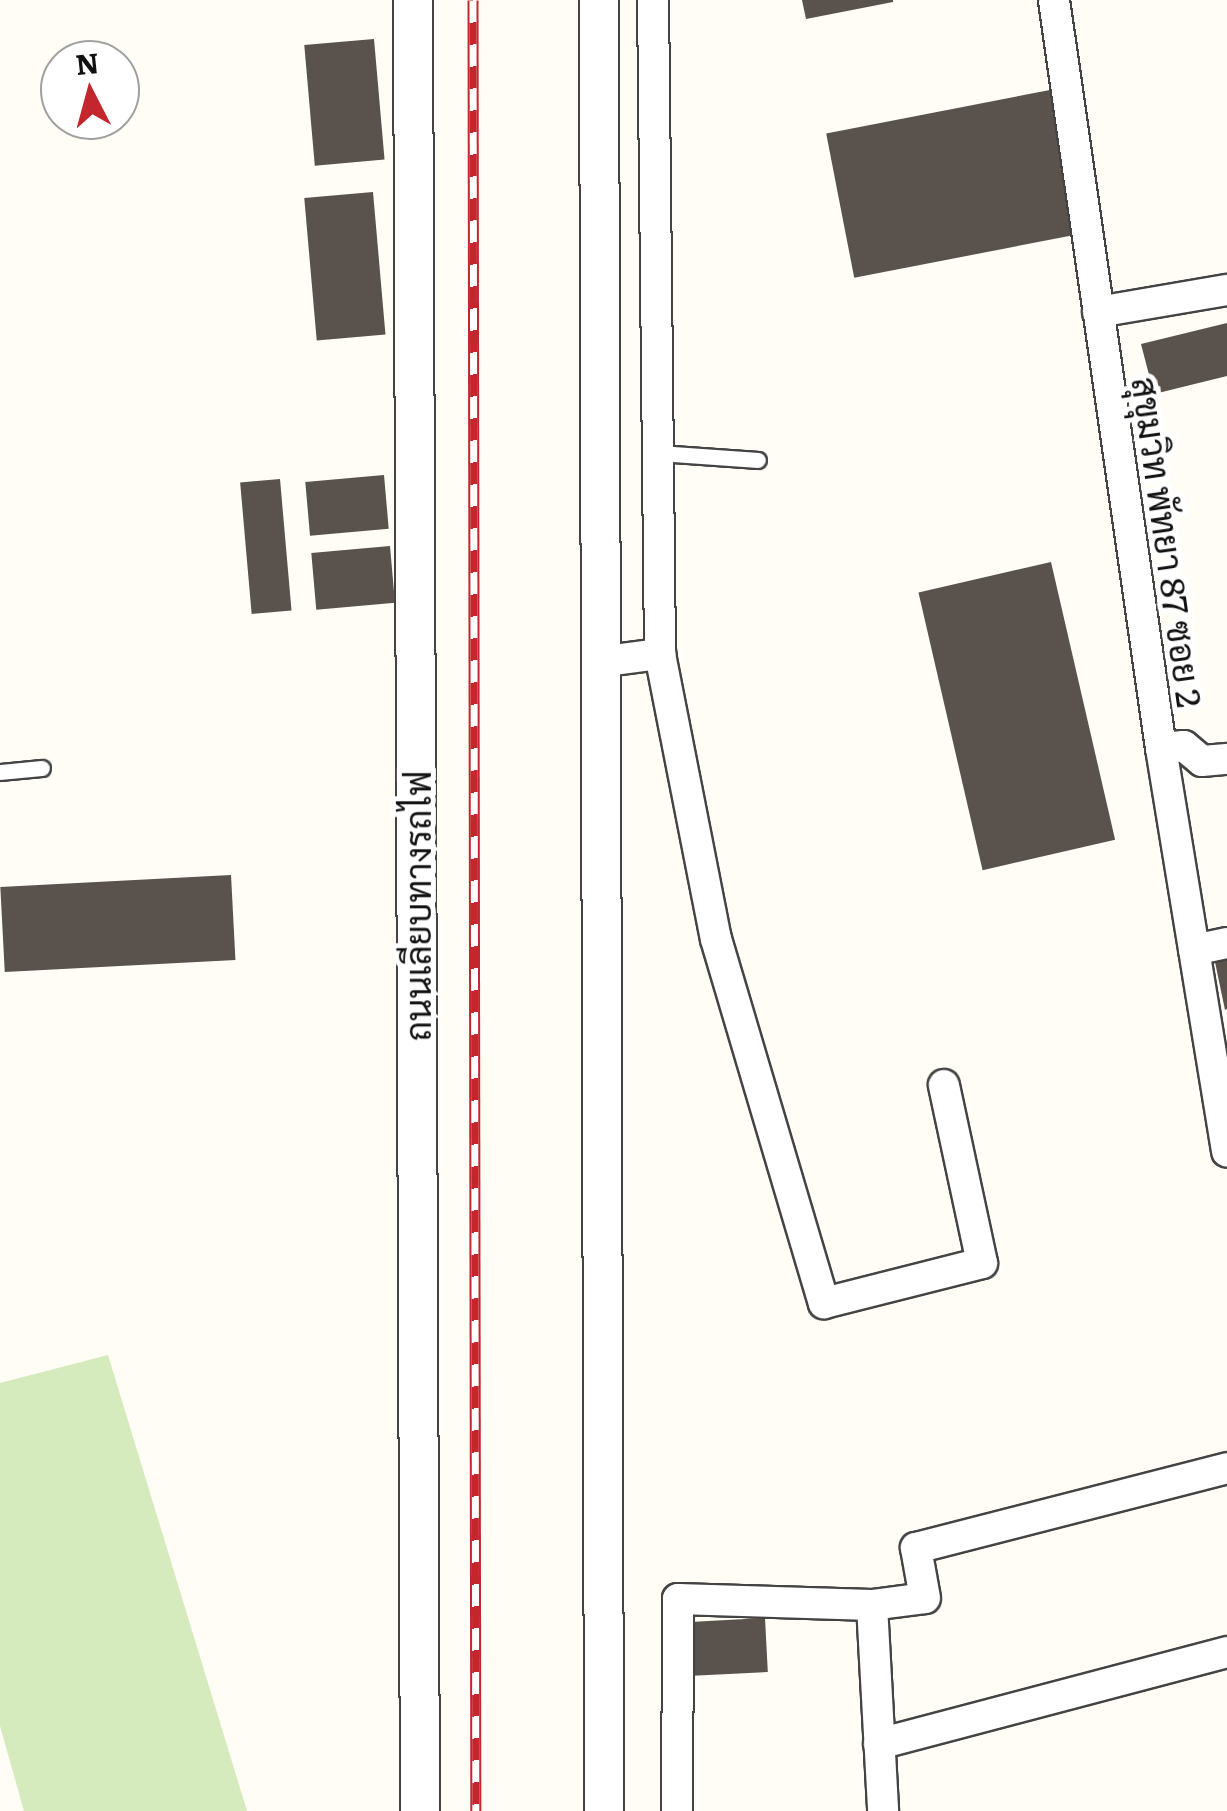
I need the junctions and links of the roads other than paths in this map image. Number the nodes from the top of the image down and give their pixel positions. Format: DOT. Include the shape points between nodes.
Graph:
graph roads {
  1 [pos="413,0"];
  2 [pos="600,0"];
  3 [pos="653,0"];
  4 [pos="1054,0"];
  5 [pos="1227,290"];
  6 [pos="1098,312"];
  7 [pos="659,453"];
  8 [pos="758,460"];
  9 [pos="660,654"];
  10 [pos="599,662"];
  11 [pos="1161,748"];
  12 [pos="1227,759"];
  13 [pos="42,768"];
  14 [pos="0,772"];
  15 [pos="1227,943"];
  16 [pos="1194,950"];
  17 [pos="944,1085"];
  18 [pos="1227,1152"];
  19 [pos="1227,1468"];
  20 [pos="872,1605"];
  21 [pos="1227,1652"];
  22 [pos="879,1744"];
  23 [pos="420,1811"];
  24 [pos="604,1811"];
  25 [pos="677,1811"];
  26 [pos="882,1811"];
  1 -- 23 [label="street, ถนนเลียบทางรถไฟ"];
  2 -- 10 [label="street"];
  3 -- 7 [label="street"];
  4 -- 6 [label="street, สุขุมวิท พัทยา 87 ซอย 2"];
  5 -- 6 [label="street"];
  6 -- 11 [label="street, สุขุมวิท พัทยา 87 ซอย 2"];
  7 -- 8 [label="lane"];
  7 -- 9 [label="street"];
  9 -- 10 [label="street"];
  9 -- 17 [label="street" via="716,939 824,1303 982,1264"];
  10 -- 24 [label="street"];
  11 -- 12 [label="street" via="1184,746 1202,760"];
  11 -- 16 [label="street, สุขุมวิท พัทยา 87 ซอย 2"];
  13 -- 14 [label="lane"];
  15 -- 16 [label="street"];
  16 -- 18 [label="street, สุขุมวิท พัทยา 87 ซอย 2"];
  19 -- 20 [label="street" via="916,1548 926,1598"];
  20 -- 22 [label="street"];
  20 -- 25 [label="street" via="678,1599"];
  21 -- 22 [label="street"];
  22 -- 26 [label="street"];
}
